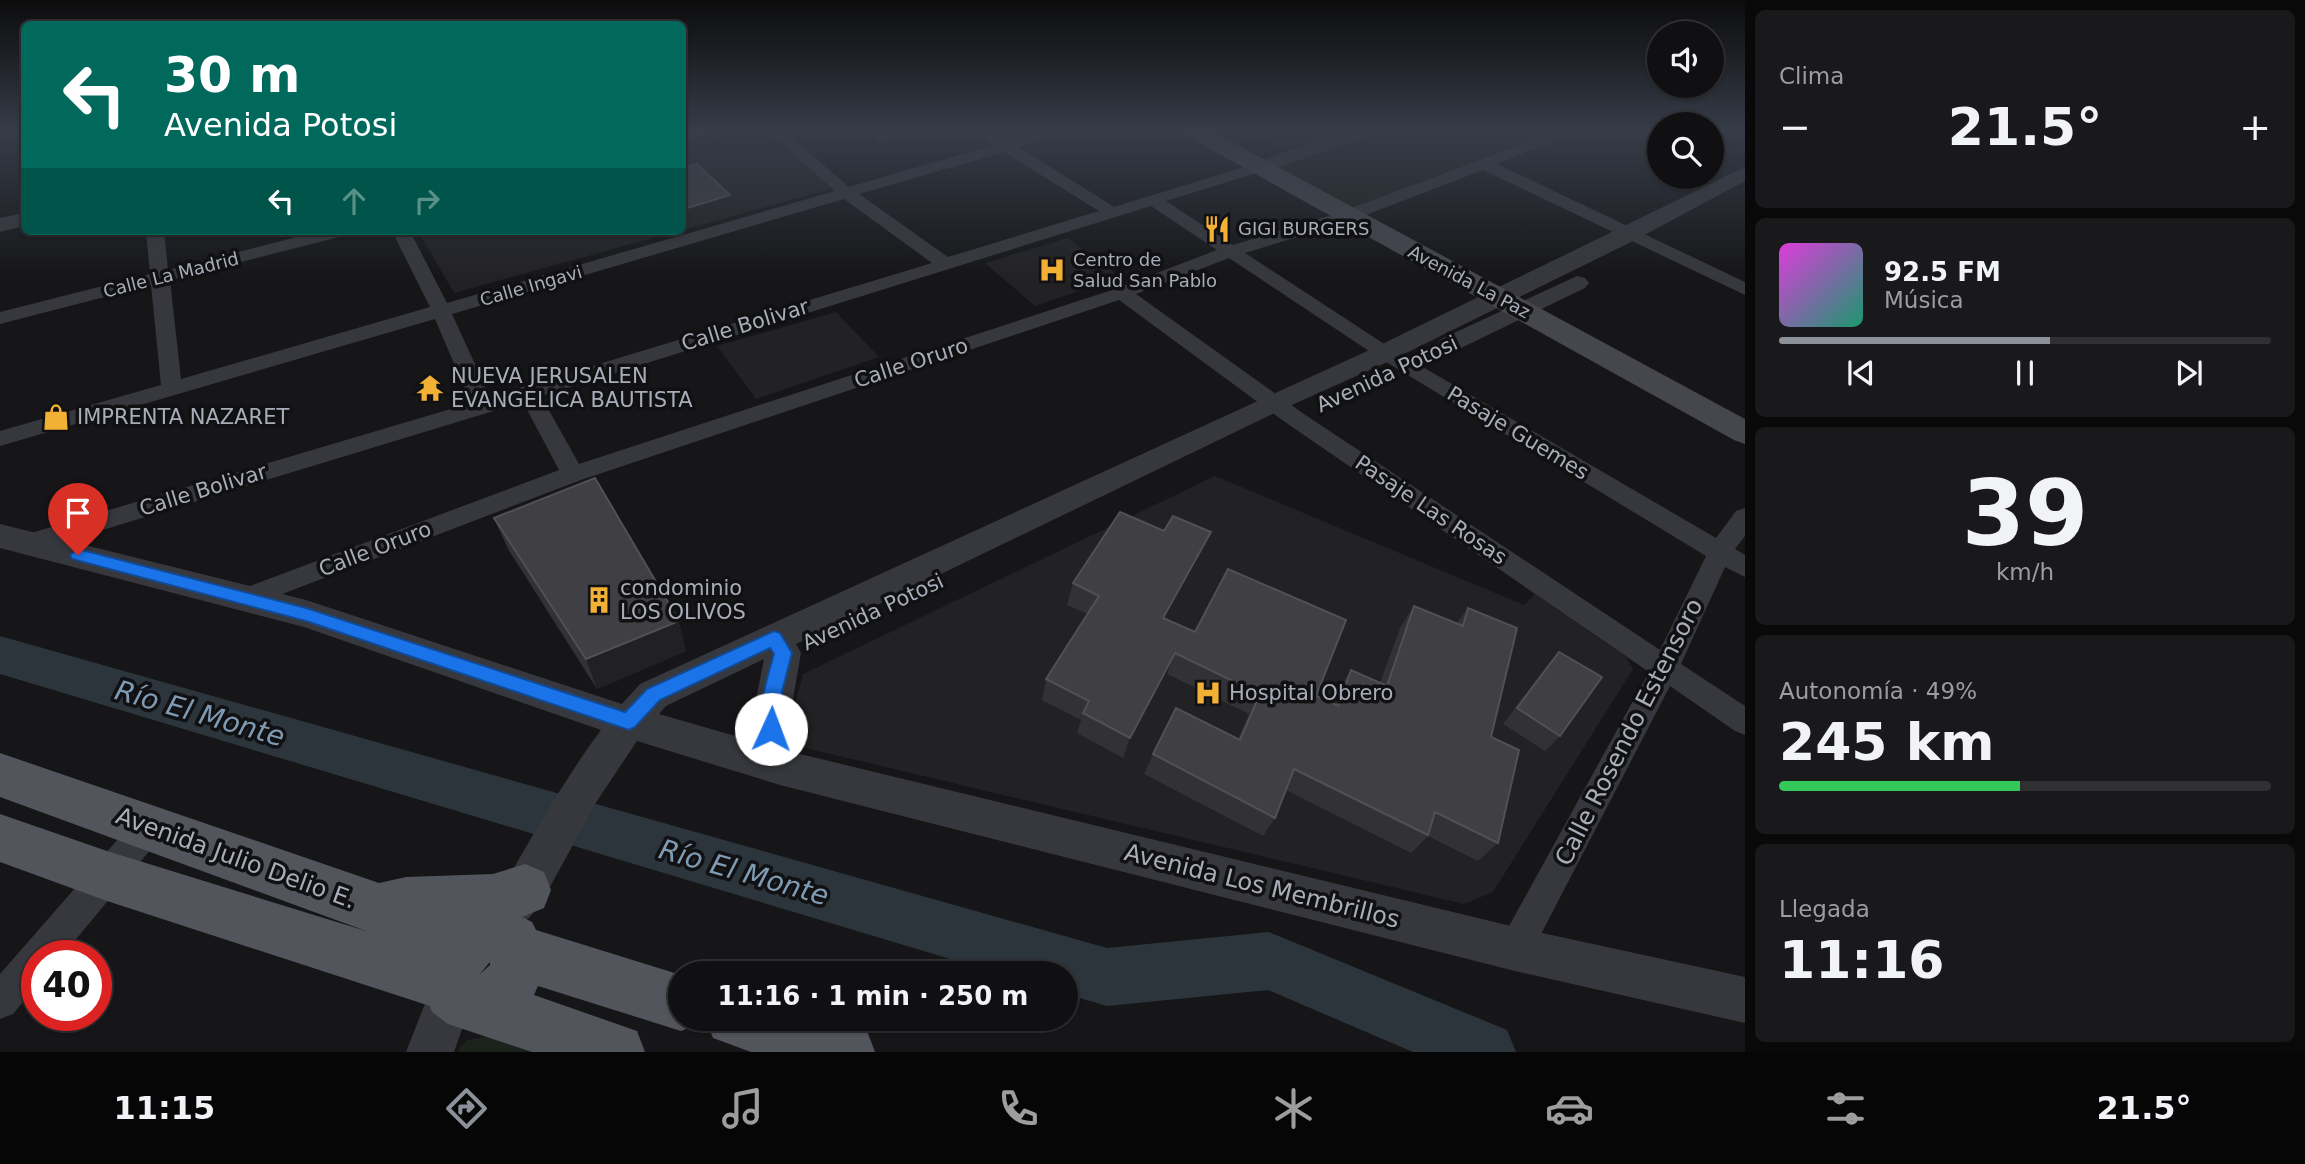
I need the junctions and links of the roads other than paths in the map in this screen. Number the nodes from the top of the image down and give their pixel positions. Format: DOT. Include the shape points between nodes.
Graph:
graph roads {
  1 [pos="830,179"];
  2 [pos="897,179"];
  3 [pos="1058,179"];
  4 [pos="1222,179"];
  5 [pos="1281,179"];
  6 [pos="1446,179"];
  7 [pos="1517,179"];
  8 [pos="1736,179"];
  9 [pos="1745,192"];
  10 [pos="847,194"];
  11 [pos="1154,201"];
  12 [pos="21,212"];
  13 [pos="1113,213"];
  14 [pos="0,216"];
  15 [pos="1347,216"];
  16 [pos="21,221"];
  17 [pos="0,225"];
  18 [pos="155,235"];
  19 [pos="326,235"];
  20 [pos="403,235"];
  21 [pos="1641,240"];
  22 [pos="1232,251"];
  23 [pos="944,262"];
  24 [pos="160,278"];
  25 [pos="1745,289"];
  26 [pos="1122,293"];
  27 [pos="1509,304"];
  28 [pos="442,312"];
  29 [pos="0,318"];
  30 [pos="1395,360"];
  31 [pos="172,390"];
  32 [pos="529,393"];
  33 [pos="483,405"];
  34 [pos="1283,410"];
  35 [pos="1745,433"];
  36 [pos="0,439"];
  37 [pos="573,474"];
  38 [pos="1745,517"];
  39 [pos="15,540"];
  40 [pos="1733,559"];
  41 [pos="248,597"];
  42 [pos="778,645"];
  43 [pos="1664,668"];
  44 [pos="1745,722"];
  45 [pos="619,735"];
  46 [pos="780,767"];
  47 [pos="0,775"];
  48 [pos="149,827"];
  49 [pos="0,838"];
  50 [pos="107,876"];
  51 [pos="527,887"];
  52 [pos="377,908"];
  53 [pos="52,940"];
  54 [pos="1515,948"];
  55 [pos="480,969"];
  56 [pos="21,977"];
  57 [pos="1745,1000"];
  58 [pos="0,1001"];
  59 [pos="668,1001"];
  60 [pos="776,1031"];
  61 [pos="431,1052"];
  62 [pos="616,1052"];
  63 [pos="846,1052"];
  1 -- 10 [label="street"];
  2 -- 10 [label="street, Calle Ingavi"];
  3 -- 13 [label="street"];
  4 -- 11 [label="street, Calle Bolivar"];
  5 -- 15 [label="main road, Avenida La Paz"];
  6 -- 15 [label="street, Calle Oruro"];
  7 -- 21 [label="street"];
  8 -- 21 [label="street, Avenida Potosi"];
  9 -- 21 [label="street, Avenida Potosi"];
  10 -- 23 [label="street"];
  10 -- 28 [label="street, Calle Ingavi"];
  11 -- 13 [label="street, Calle Bolivar"];
  11 -- 22 [label="street, Pasaje Guemes"];
  12 -- 14 [label="street"];
  13 -- 23 [label="street, Calle Bolivar"];
  15 -- 22 [label="street, Calle Oruro"];
  15 -- 27 [label="main road, Avenida La Paz"];
  16 -- 17 [label="street"];
  18 -- 24 [label="street"];
  19 -- 24 [label="street, Calle La Madrid"];
  20 -- 28 [label="street"];
  21 -- 25 [label="street"];
  21 -- 27 [label="street, Avenida Potosi"];
  22 -- 26 [label="street, Calle Oruro"];
  22 -- 30 [label="street, Pasaje Guemes"];
  23 -- 32 [label="street, Calle Bolivar"];
  24 -- 29 [label="street, Calle La Madrid"];
  24 -- 31 [label="street"];
  26 -- 34 [label="street, Pasaje Las Rosas"];
  26 -- 37 [label="street, Calle Oruro"];
  27 -- 30 [label="street, Avenida Potosi"];
  27 -- 35 [label="main road, Avenida La Paz"];
  28 -- 31 [label="street, Calle Ingavi"];
  28 -- 33 [label="street"];
  30 -- 34 [label="street, Avenida Potosi"];
  30 -- 40 [label="street, Pasaje Guemes"];
  31 -- 36 [label="street, Calle Ingavi"];
  32 -- 33 [label="street, Calle Bolivar"];
  32 -- 37 [label="street"];
  33 -- 39 [label="street, Calle Bolivar"];
  34 -- 42 [label="street, Avenida Potosi"];
  34 -- 43 [label="street, Pasaje Las Rosas"];
  37 -- 41 [label="street, Calle Oruro"];
  38 -- 40 [label="street, Calle Rosendo Estensoro"];
  39 -- 41 [label="street, Avenida Los Membrillos"];
  40 -- 43 [label="street, Calle Rosendo Estensoro"];
  41 -- 45 [label="street, Avenida Los Membrillos"];
  42 -- 45 [label="street, Avenida Potosi" via="653,695"];
  42 -- 46 [label="street" via="771,729"];
  43 -- 44 [label="street, Pasaje Las Rosas"];
  43 -- 54 [label="street, Calle Rosendo Estensoro"];
  45 -- 46 [label="street, Avenida Los Membrillos"];
  45 -- 51 [label="street, Avenida Potosi"];
  46 -- 54 [label="street, Avenida Los Membrillos"];
  47 -- 48 [label="main road, Avenida Julio Delio E."];
  48 -- 50 [label="street"];
  48 -- 52 [label="main road, Avenida Julio Delio E."];
  49 -- 50 [label="main road, Avenida Julio Delio E."];
  50 -- 53 [label="street"];
  50 -- 55 [label="main road, Avenida Julio Delio E."];
  51 -- 52 [label="main road" via="497,898 405,902"];
  51 -- 55 [label="street, Avenida Potosi"];
  52 -- 55 [label="main road, Avenida Julio Delio E."];
  54 -- 57 [label="street, Avenida Los Membrillos"];
  55 -- 59 [label="main road, Avenida Julio Delio E."];
  55 -- 61 [label="street"];
  55 -- 62 [label="main road, Avenida Julio Delio E."];
  56 -- 58 [label="street"];
  60 -- 63 [label="main road"];
}
